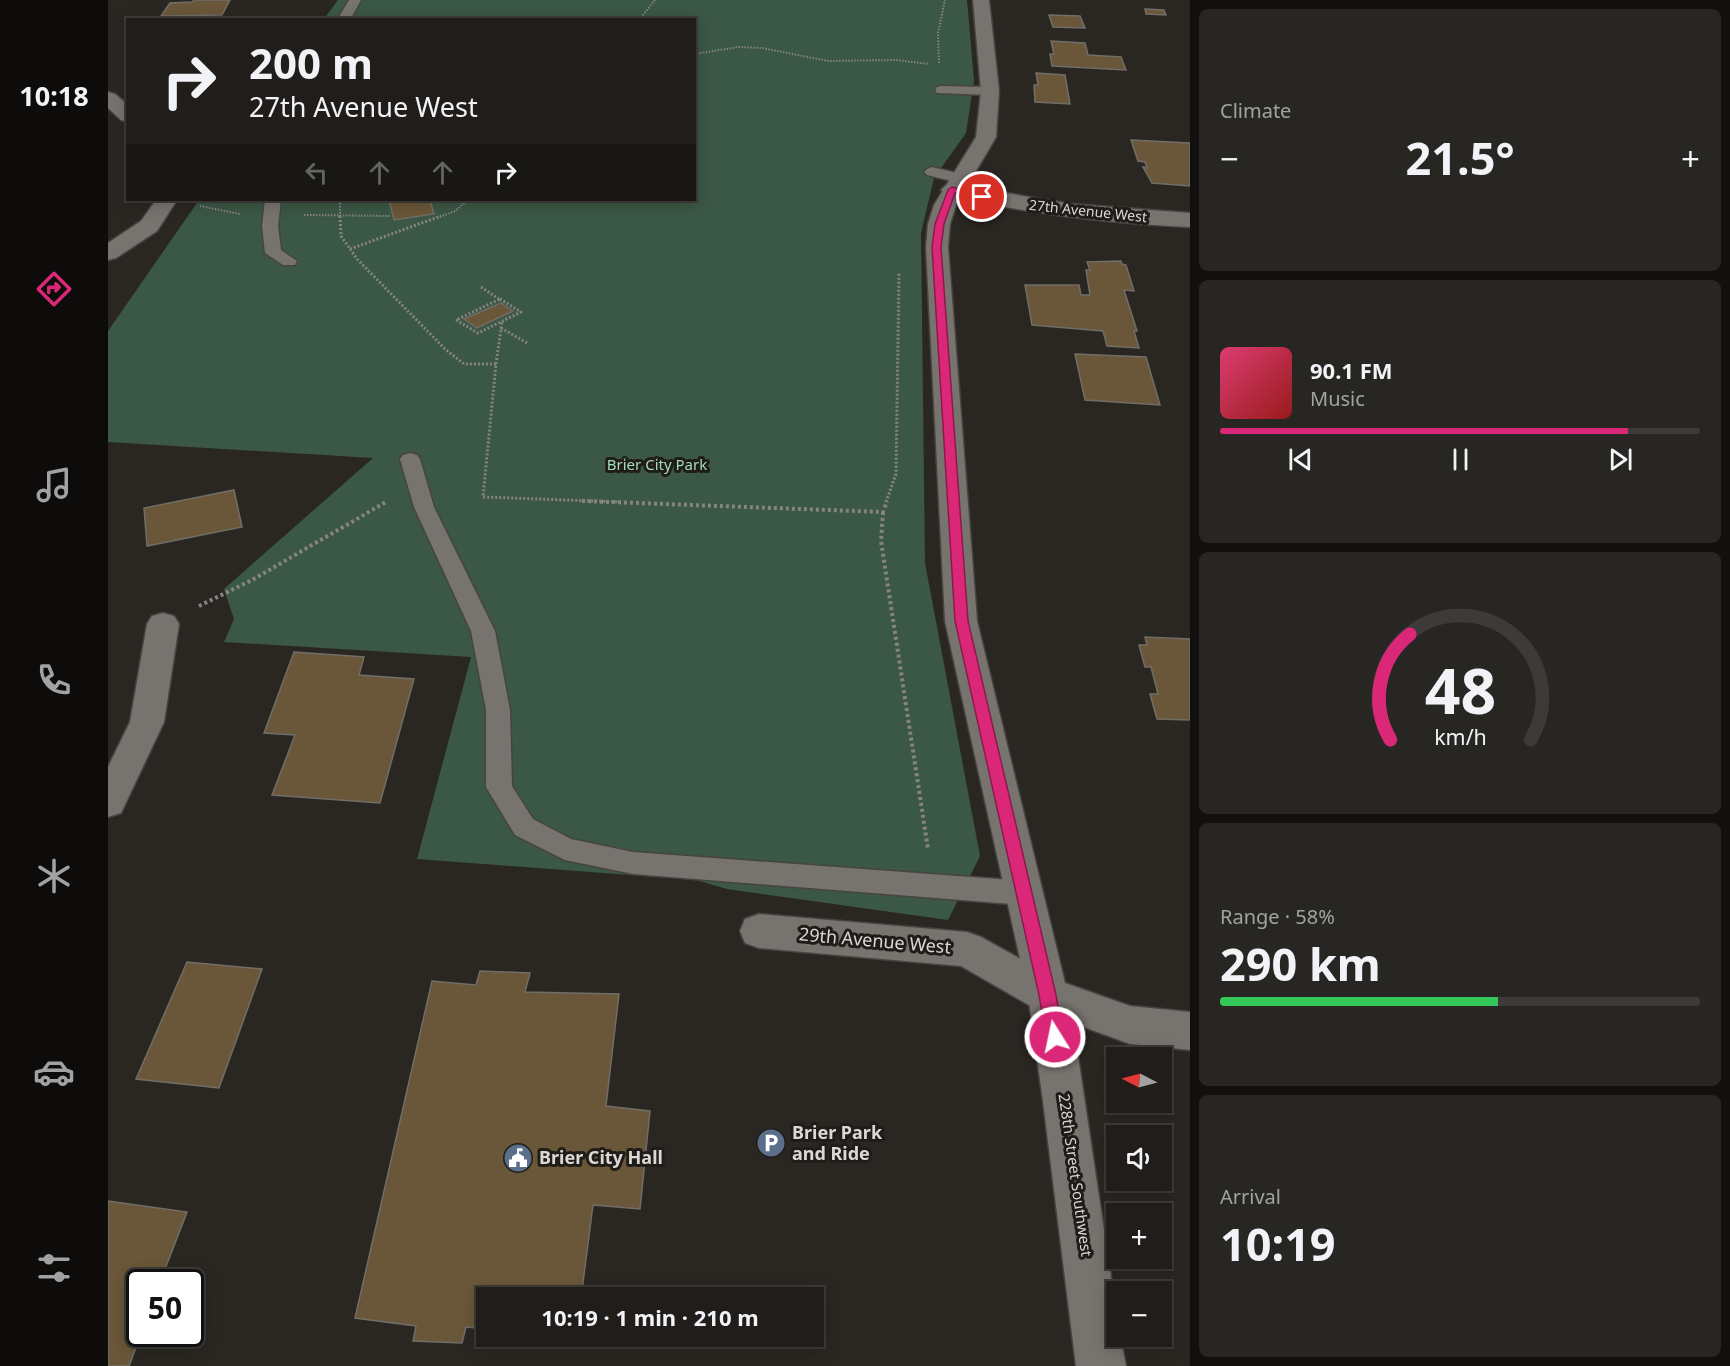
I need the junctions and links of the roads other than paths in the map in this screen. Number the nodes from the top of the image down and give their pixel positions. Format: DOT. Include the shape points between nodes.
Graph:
graph roads {
  1 [pos="355,0"];
  2 [pos="981,0"];
  3 [pos="344,18"];
  4 [pos="942,90"];
  5 [pos="990,91"];
  6 [pos="108,98"];
  7 [pos="126,114"];
  8 [pos="948,180"];
  9 [pos="165,201"];
  10 [pos="273,201"];
  11 [pos="1190,220"];
  12 [pos="108,253"];
  13 [pos="289,261"];
  14 [pos="410,459"];
  15 [pos="163,624"];
  16 [pos="108,803"];
  17 [pos="1024,893"];
  18 [pos="759,931"];
  19 [pos="1048,995"];
  20 [pos="1190,1031"];
  21 [pos="1101,1366"];
  1 -- 3 [label="lane"];
  2 -- 5 [label="main road, 228th Street Southwest"];
  4 -- 5 [label="lane"];
  5 -- 8 [label="main road, 228th Street Southwest" via="986,136 976,156"];
  6 -- 7 [label="main road"];
  8 -- 11 [label="main road, 27th Avenue West" via="1010,203"];
  8 -- 17 [label="main road, 228th Street Southwest" via="937,247 961,621"];
  9 -- 12 [label="main road" via="149,226"];
  10 -- 13 [label="lane" via="268,232 273,253"];
  14 -- 17 [label="lane" via="424,507 483,631 498,710 500,787 525,827 565,849 633,863"];
  15 -- 16 [label="main road" via="147,722"];
  17 -- 19 [label="main road, 228th Street Southwest"];
  18 -- 19 [label="main road, 29th Avenue West" via="967,949"];
  19 -- 20 [label="main road, 29th Avenue West" via="1130,1025"];
  19 -- 21 [label="main road, 228th Street Southwest"];
}
